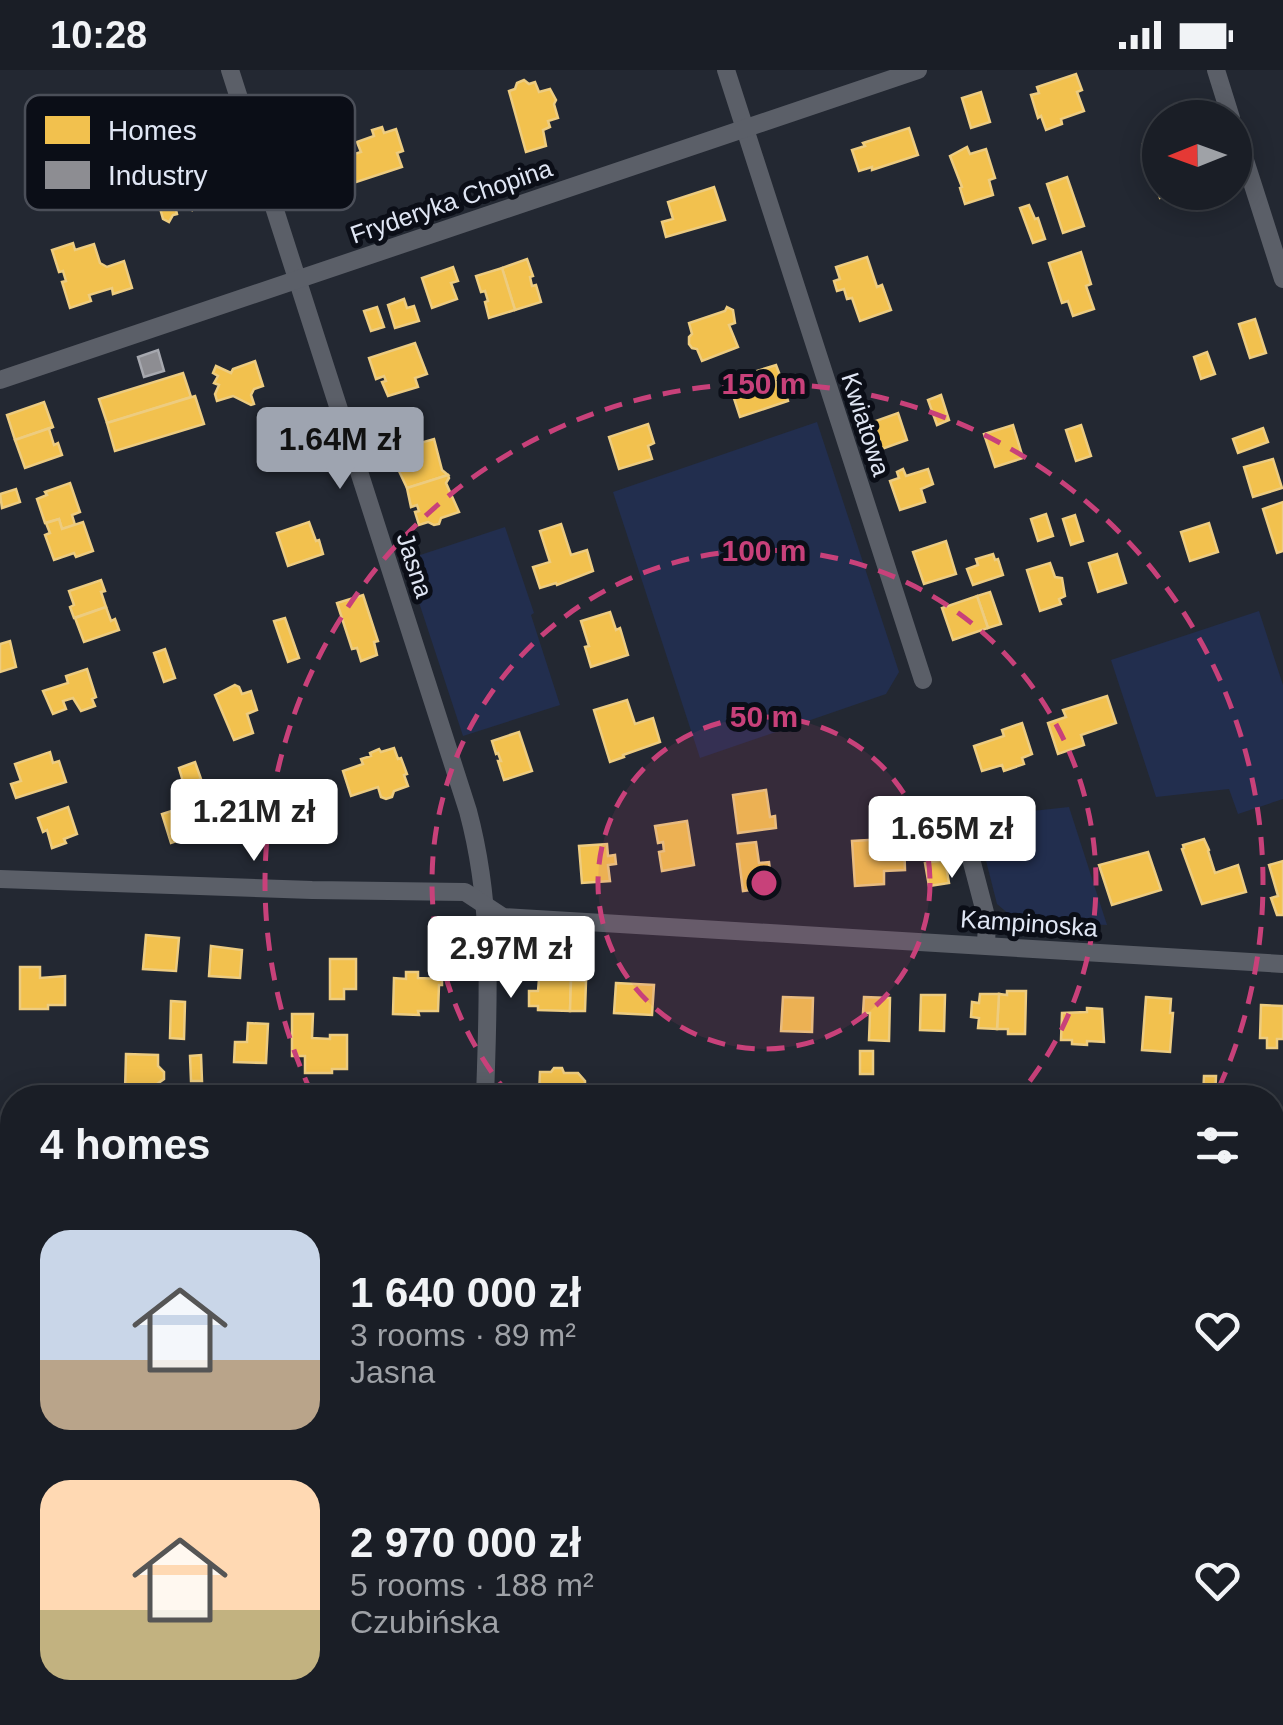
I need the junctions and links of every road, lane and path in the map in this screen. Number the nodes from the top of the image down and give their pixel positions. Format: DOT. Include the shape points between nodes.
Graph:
graph roads {
  1 [pos="230,70"];
  2 [pos="726,70"];
  3 [pos="918,70"];
  4 [pos="1216,70"];
  5 [pos="238,95"];
  6 [pos="1225,100"];
  7 [pos="744,128"];
  8 [pos="1252,183"];
  9 [pos="274,210"];
  10 [pos="296,280"];
  11 [pos="1283,280"];
  12 [pos="0,380"];
  13 [pos="923,680"];
  14 [pos="959,812"];
  15 [pos="1,876"];
  16 [pos="485,906"];
  17 [pos="986,945"];
  18 [pos="1283,964"];
  19 [pos="485,1085"];
  1 -- 5 [label="street, Jasna"];
  2 -- 7 [label="street, Kwiatowa"];
  3 -- 7 [label="street, Fryderyka Chopina"];
  4 -- 6 [label="street"];
  7 -- 10 [label="street, Fryderyka Chopina"];
  7 -- 13 [label="street, Kwiatowa"];
  8 -- 11 [label="street"];
  9 -- 10 [label="street, Jasna"];
  10 -- 12 [label="street, Fryderyka Chopina"];
  10 -- 16 [label="street, Jasna" via="468,812"];
  14 -- 17 [label="street"];
  15 -- 16 [label="street, Kampinoska" via="465,892"];
  16 -- 17 [label="street, Kampinoska" via="503,917"];
  16 -- 19 [label="street, Jasna"];
  17 -- 18 [label="street, Kampinoska"];
}
